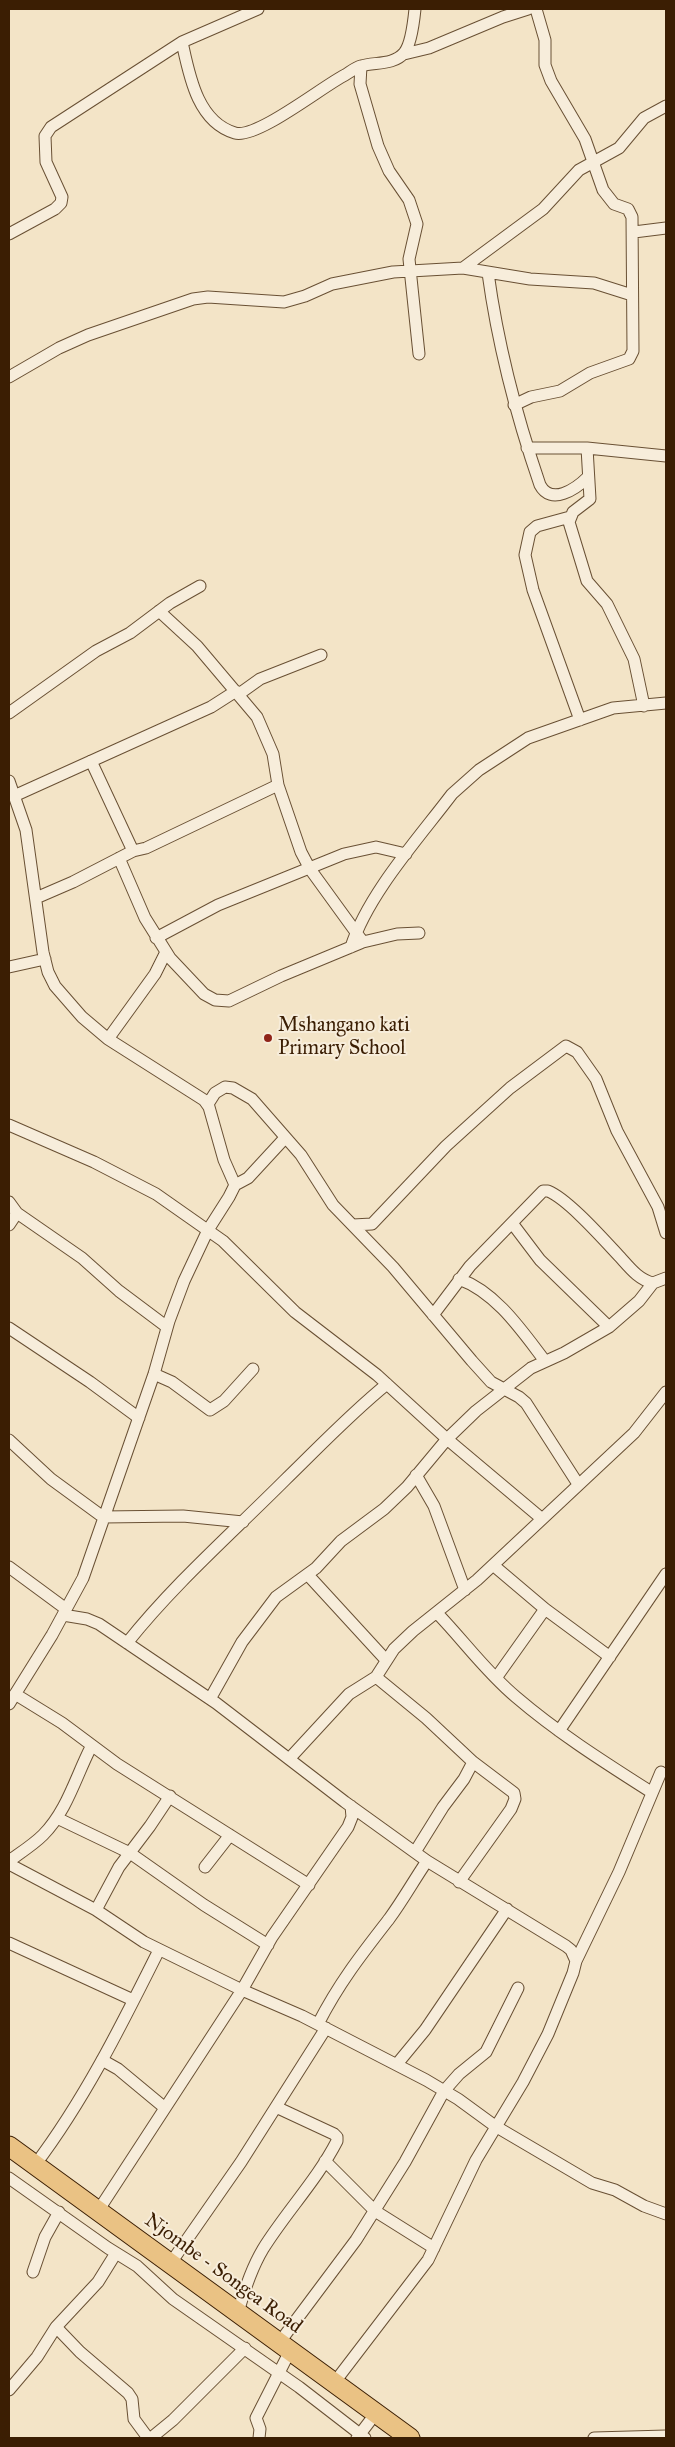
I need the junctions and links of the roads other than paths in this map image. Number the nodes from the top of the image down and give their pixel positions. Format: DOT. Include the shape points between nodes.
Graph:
graph roads {
  1 [pos="258,9"];
  2 [pos="415,9"];
  3 [pos="528,9"];
  4 [pos="536,9"];
  5 [pos="182,42"];
  6 [pos="404,54"];
  7 [pos="361,66"];
  8 [pos="666,106"];
  9 [pos="594,162"];
  10 [pos="666,228"];
  11 [pos="634,232"];
  12 [pos="9,234"];
  13 [pos="463,268"];
  14 [pos="410,271"];
  15 [pos="488,273"];
  16 [pos="632,295"];
  17 [pos="419,354"];
  18 [pos="9,377"];
  19 [pos="514,406"];
  20 [pos="527,448"];
  21 [pos="587,448"];
  22 [pos="666,456"];
  23 [pos="588,477"];
  24 [pos="570,517"];
  25 [pos="200,586"];
  26 [pos="159,611"];
  27 [pos="321,656"];
  28 [pos="237,692"];
  29 [pos="666,703"];
  30 [pos="644,706"];
  31 [pos="9,713"];
  32 [pos="580,720"];
  33 [pos="91,761"];
  34 [pos="9,781"];
  35 [pos="278,784"];
  36 [pos="14,796"];
  37 [pos="133,851"];
  38 [pos="406,854"];
  39 [pos="119,858"];
  40 [pos="310,869"];
  41 [pos="36,898"];
  42 [pos="355,932"];
  43 [pos="419,933"];
  44 [pos="156,938"];
  45 [pos="363,942"];
  46 [pos="350,947"];
  47 [pos="166,952"];
  48 [pos="45,959"];
  49 [pos="9,967"];
  50 [pos="108,1039"];
  51 [pos="208,1104"];
  52 [pos="9,1125"];
  53 [pos="284,1139"];
  54 [pos="234,1185"];
  55 [pos="9,1202"];
  56 [pos="17,1213"];
  57 [pos="512,1223"];
  58 [pos="9,1225"];
  59 [pos="353,1225"];
  60 [pos="208,1230"];
  61 [pos="666,1233"];
  62 [pos="666,1278"];
  63 [pos="458,1279"];
  64 [pos="653,1284"];
  65 [pos="432,1315"];
  66 [pos="167,1327"];
  67 [pos="609,1327"];
  68 [pos="9,1328"];
  69 [pos="546,1361"];
  70 [pos="253,1369"];
  71 [pos="154,1374"];
  72 [pos="386,1384"];
  73 [pos="504,1390"];
  74 [pos="666,1392"];
  75 [pos="139,1418"];
  76 [pos="9,1440"];
  77 [pos="447,1440"];
  78 [pos="416,1475"];
  79 [pos="578,1484"];
  80 [pos="103,1517"];
  81 [pos="541,1518"];
  82 [pos="242,1522"];
  83 [pos="493,1565"];
  84 [pos="9,1568"];
  85 [pos="666,1574"];
  86 [pos="308,1575"];
  87 [pos="465,1590"];
  88 [pos="545,1609"];
  89 [pos="64,1612"];
  90 [pos="437,1613"];
  91 [pos="127,1642"];
  92 [pos="610,1657"];
  93 [pos="386,1660"];
  94 [pos="376,1677"];
  95 [pos="496,1678"];
  96 [pos="12,1699"];
  97 [pos="210,1699"];
  98 [pos="559,1731"];
  99 [pos="91,1747"];
  100 [pos="289,1759"];
  101 [pos="473,1762"];
  102 [pos="661,1772"];
  103 [pos="651,1792"];
  104 [pos="170,1796"];
  105 [pos="350,1806"];
  106 [pos="57,1818"];
  107 [pos="230,1835"];
  108 [pos="415,1852"];
  109 [pos="130,1853"];
  110 [pos="428,1861"];
  111 [pos="9,1862"];
  112 [pos="205,1867"];
  113 [pos="459,1882"];
  114 [pos="309,1885"];
  115 [pos="507,1909"];
  116 [pos="96,1910"];
  117 [pos="9,1944"];
  118 [pos="268,1944"];
  119 [pos="159,1950"];
  120 [pos="576,1961"];
  121 [pos="518,1988"];
  122 [pos="242,1990"];
  123 [pos="133,2000"];
  124 [pos="322,2026"];
  125 [pos="102,2060"];
  126 [pos="397,2064"];
  127 [pos="444,2091"];
  128 [pos="276,2107"];
  129 [pos="165,2108"];
  130 [pos="495,2126"];
  131 [pos="9,2146"];
  132 [pos="325,2161"];
  133 [pos="34,2165"];
  134 [pos="9,2178"];
  135 [pos="98,2211"];
  136 [pos="59,2212"];
  137 [pos="375,2212"];
  138 [pos="666,2214"];
  139 [pos="434,2248"];
  140 [pos="116,2253"];
  141 [pos="170,2264"];
  142 [pos="33,2272"];
  143 [pos="238,2313"];
  144 [pos="56,2327"];
  145 [pos="284,2347"];
  146 [pos="245,2348"];
  147 [pos="279,2372"];
  148 [pos="334,2383"];
  149 [pos="9,2390"];
  150 [pos="376,2413"];
  151 [pos="666,2436"];
  152 [pos="361,2437"];
  153 [pos="150,2438"];
  154 [pos="259,2438"];
  155 [pos="410,2438"];
  156 [pos="594,2438"];
  1 -- 5 [label="street"];
  2 -- 6 [label="street"];
  3 -- 6 [label="street" via="429,48"];
  4 -- 9 [label="street" via="551,81 585,139"];
  5 -- 7 [label="street" via="199,100 209,115 236,134 273,120"];
  5 -- 12 [label="street" via="51,127 45,136 46,162 62,197 61,204"];
  6 -- 7 [label="street" via="377,65"];
  7 -- 14 [label="street" via="360,84 378,146 416,217"];
  8 -- 9 [label="street" via="644,118 619,148"];
  9 -- 11 [label="street" via="608,199 628,209"];
  9 -- 13 [label="street" via="579,170 539,212"];
  10 -- 11 [label="street"];
  11 -- 16 [label="street"];
  13 -- 14 [label="street"];
  13 -- 15 [label="street"];
  14 -- 17 [label="street"];
  14 -- 18 [label="street" via="332,284 284,302 193,299 88,335"];
  15 -- 16 [label="street" via="530,279 585,281"];
  15 -- 19 [label="street" via="492,309"];
  16 -- 19 [label="street" via="632,356 590,373 560,391 531,397"];
  19 -- 20 [label="street"];
  20 -- 21 [label="street"];
  20 -- 23 [label="street" via="543,491 550,494 570,492"];
  21 -- 22 [label="street"];
  21 -- 23 [label="street"];
  23 -- 24 [label="street" via="588,502"];
  24 -- 30 [label="street" via="585,576 607,604 632,654"];
  24 -- 32 [label="street" via="537,526 530,532 525,555 532,590"];
  25 -- 26 [label="street"];
  26 -- 28 [label="street" via="197,646"];
  26 -- 31 [label="street"];
  27 -- 28 [label="street" via="260,679"];
  28 -- 33 [label="street"];
  28 -- 35 [label="street" via="257,717 266,735"];
  29 -- 30 [label="street"];
  30 -- 32 [label="street" via="614,708"];
  32 -- 38 [label="street" via="528,738 465,780"];
  33 -- 36 [label="street"];
  33 -- 37 [label="street"];
  34 -- 36 [label="street"];
  35 -- 37 [label="street" via="146,848"];
  35 -- 40 [label="street"];
  36 -- 41 [label="street" via="26,830"];
  37 -- 39 [label="street"];
  38 -- 40 [label="street" via="389,848 365,848"];
  38 -- 42 [label="street" via="372,900"];
  39 -- 41 [label="street"];
  39 -- 44 [label="street"];
  40 -- 42 [label="street"];
  40 -- 44 [label="street" via="218,905"];
  41 -- 48 [label="street"];
  42 -- 45 [label="street"];
  42 -- 46 [label="street"];
  43 -- 45 [label="street" via="397,934"];
  44 -- 47 [label="street"];
  45 -- 46 [label="street"];
  46 -- 47 [label="street" via="229,1001 215,1000 204,994"];
  47 -- 50 [label="street" via="155,974"];
  48 -- 49 [label="street"];
  48 -- 50 [label="street" via="55,986"];
  50 -- 51 [label="street" via="181,1083"];
  51 -- 53 [label="street" via="219,1088 233,1088 252,1100"];
  51 -- 54 [label="street"];
  52 -- 60 [label="street" via="150,1190"];
  53 -- 54 [label="street" via="248,1178"];
  53 -- 59 [label="street" via="301,1155 333,1205"];
  54 -- 60 [label="street" via="230,1197"];
  55 -- 56 [label="street"];
  56 -- 58 [label="street"];
  56 -- 66 [label="street" via="82,1258"];
  57 -- 63 [label="street"];
  57 -- 64 [label="street" via="542,1191 553,1192 640,1278"];
  57 -- 67 [label="street" via="540,1260"];
  59 -- 61 [label="street" via="372,1224 446,1146 510,1088 566,1046 577,1052 596,1079 617,1131 656,1202"];
  59 -- 65 [label="street"];
  60 -- 66 [label="street"];
  60 -- 72 [label="street" via="247,1263 295,1312"];
  62 -- 64 [label="street"];
  63 -- 65 [label="street"];
  63 -- 69 [label="street" via="480,1288 494,1301"];
  64 -- 67 [label="street"];
  65 -- 73 [label="street" via="491,1382"];
  66 -- 71 [label="street"];
  67 -- 69 [label="street"];
  68 -- 75 [label="street"];
  69 -- 73 [label="street" via="531,1368"];
  70 -- 71 [label="street" via="224,1401 210,1410 172,1382"];
  71 -- 75 [label="street"];
  72 -- 77 [label="street"];
  72 -- 82 [label="street"];
  73 -- 77 [label="street"];
  73 -- 79 [label="street" via="526,1403"];
  74 -- 79 [label="street" via="634,1433"];
  75 -- 80 [label="street"];
  76 -- 80 [label="street" via="51,1479"];
  77 -- 78 [label="street"];
  77 -- 81 [label="street"];
  78 -- 86 [label="street" via="384,1509 341,1541"];
  78 -- 87 [label="street" via="434,1506"];
  79 -- 81 [label="street"];
  80 -- 82 [label="street" via="191,1516"];
  80 -- 89 [label="street" via="83,1578"];
  81 -- 83 [label="street"];
  82 -- 91 [label="street"];
  83 -- 87 [label="street"];
  83 -- 88 [label="street"];
  84 -- 89 [label="street"];
  85 -- 92 [label="street"];
  86 -- 93 [label="street"];
  86 -- 97 [label="street" via="276,1597 263,1613 242,1642"];
  87 -- 90 [label="street"];
  88 -- 92 [label="street"];
  88 -- 95 [label="street"];
  89 -- 91 [label="street" via="99,1624"];
  89 -- 96 [label="street"];
  90 -- 93 [label="street" via="413,1631"];
  90 -- 95 [label="street"];
  91 -- 97 [label="street"];
  92 -- 98 [label="street"];
  93 -- 94 [label="street"];
  94 -- 100 [label="street" via="349,1694"];
  94 -- 101 [label="street"];
  95 -- 98 [label="street"];
  96 -- 99 [label="street" via="62,1723"];
  97 -- 100 [label="street"];
  98 -- 103 [label="street" via="574,1744"];
  99 -- 104 [label="street"];
  99 -- 106 [label="street"];
  100 -- 105 [label="street"];
  101 -- 108 [label="street"];
  101 -- 113 [label="street" via="505,1785 514,1793 515,1799"];
  102 -- 103 [label="street"];
  103 -- 120 [label="street" via="619,1872"];
  104 -- 107 [label="street"];
  104 -- 109 [label="street"];
  105 -- 108 [label="street"];
  105 -- 114 [label="street" via="352,1821"];
  106 -- 109 [label="street"];
  106 -- 111 [label="street" via="42,1837"];
  107 -- 112 [label="street"];
  107 -- 114 [label="street"];
  108 -- 110 [label="street"];
  109 -- 116 [label="street"];
  109 -- 118 [label="street" via="204,1905"];
  110 -- 113 [label="street"];
  110 -- 124 [label="street" via="334,1992"];
  111 -- 116 [label="street"];
  113 -- 115 [label="street"];
  114 -- 118 [label="street"];
  115 -- 120 [label="street" via="566,1946"];
  115 -- 126 [label="street" via="425,2030"];
  116 -- 119 [label="street"];
  117 -- 123 [label="street"];
  118 -- 122 [label="street"];
  119 -- 122 [label="street"];
  119 -- 123 [label="street"];
  120 -- 130 [label="street" via="548,2034 524,2082"];
  121 -- 127 [label="street" via="486,2052"];
  122 -- 124 [label="street"];
  122 -- 129 [label="street"];
  123 -- 125 [label="street"];
  124 -- 126 [label="street"];
  124 -- 128 [label="street"];
  125 -- 129 [label="street"];
  125 -- 133 [label="street" via="70,2115"];
  126 -- 127 [label="street"];
  127 -- 130 [label="street"];
  127 -- 137 [label="street"];
  128 -- 132 [label="street" via="337,2137"];
  128 -- 141 [label="street"];
  129 -- 135 [label="street"];
  130 -- 138 [label="street" via="592,2183 616,2190"];
  130 -- 139 [label="street"];
  131 -- 133 [label="highway, Njombe - Songea Road"];
  132 -- 137 [label="street"];
  132 -- 143 [label="street" via="264,2248"];
  133 -- 135 [label="highway, Njombe - Songea Road"];
  134 -- 136 [label="street"];
  135 -- 141 [label="highway, Njombe - Songea Road"];
  136 -- 140 [label="street"];
  136 -- 142 [label="street"];
  137 -- 139 [label="street"];
  137 -- 145 [label="street"];
  139 -- 148 [label="street" via="417,2277"];
  140 -- 144 [label="street" via="90,2292"];
  140 -- 146 [label="street" via="147,2274 173,2299"];
  141 -- 143 [label="highway, Njombe - Songea Road"];
  143 -- 145 [label="highway, Njombe - Songea Road"];
  144 -- 149 [label="street" via="37,2357"];
  144 -- 153 [label="street" via="128,2392 134,2419"];
  145 -- 147 [label="street"];
  145 -- 148 [label="highway, Njombe - Songea Road"];
  146 -- 147 [label="street"];
  146 -- 153 [label="street" via="173,2420"];
  147 -- 152 [label="street"];
  147 -- 154 [label="street" via="256,2418"];
  148 -- 150 [label="highway, Njombe - Songea Road"];
  150 -- 152 [label="street"];
  150 -- 155 [label="highway, Njombe - Songea Road"];
  151 -- 156 [label="street"];
}
